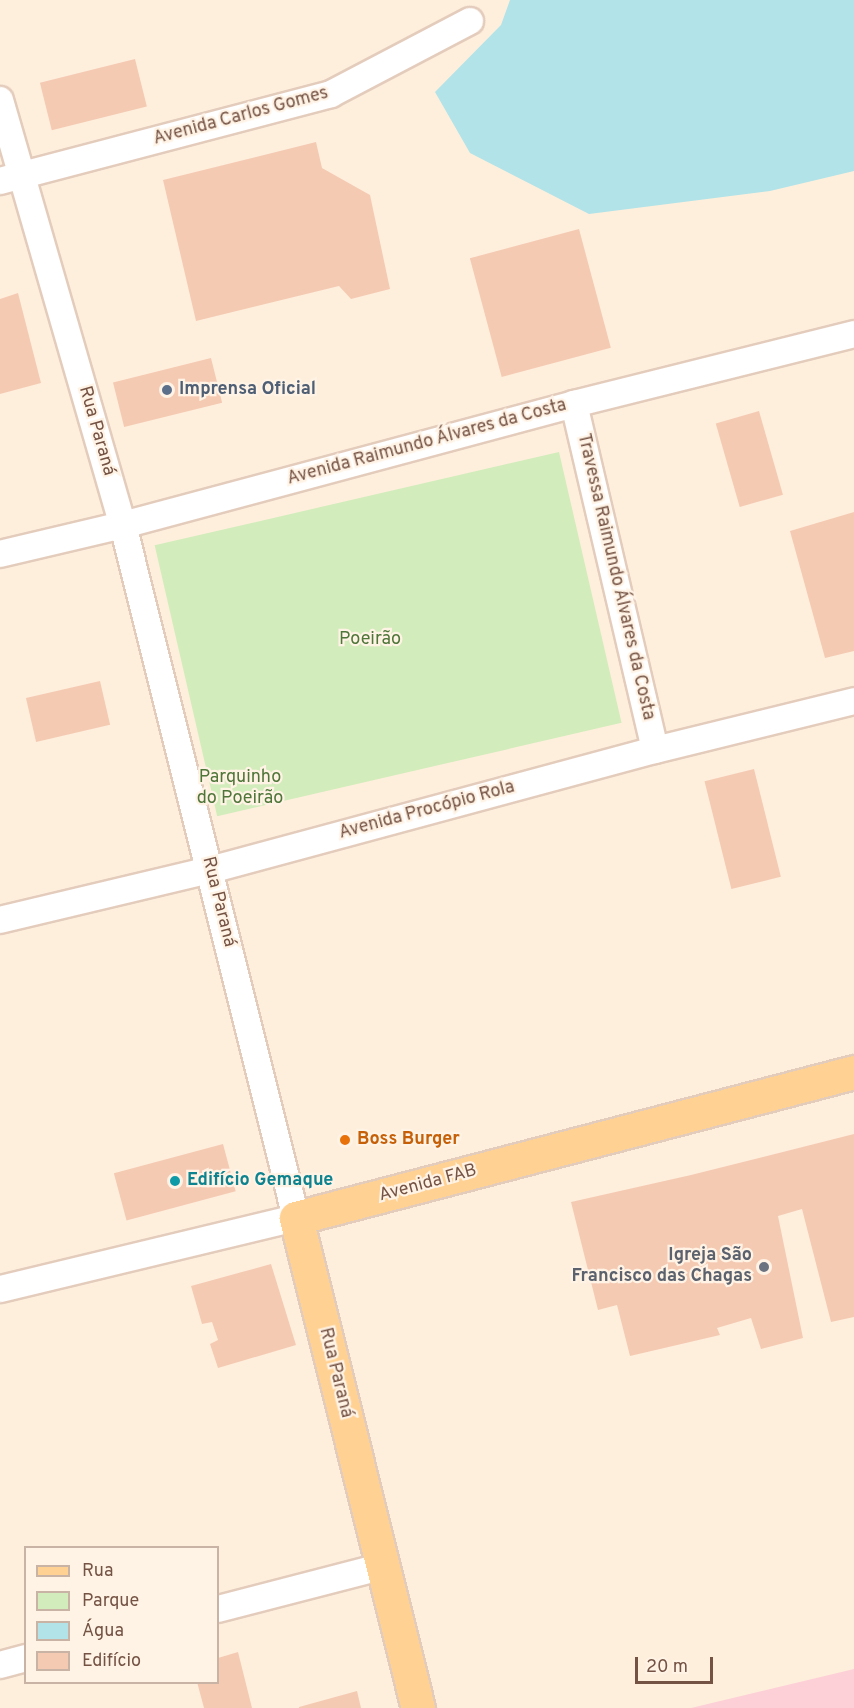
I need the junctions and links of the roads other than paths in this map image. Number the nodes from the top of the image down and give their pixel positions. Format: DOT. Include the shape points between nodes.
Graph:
graph roads {
  1 [pos="470,21"];
  2 [pos="0,100"];
  3 [pos="11,178"];
  4 [pos="854,334"];
  5 [pos="574,404"];
  6 [pos="123,525"];
  7 [pos="0,554"];
  8 [pos="854,700"];
  9 [pos="655,750"];
  10 [pos="210,870"];
  11 [pos="0,920"];
  12 [pos="854,1072"];
  13 [pos="296,1218"];
  14 [pos="0,1289"];
  15 [pos="384,1566"];
  16 [pos="219,1609"];
  17 [pos="24,1659"];
  18 [pos="0,1665"];
  19 [pos="418,1708"];
  1 -- 3 [label="street, Avenida Carlos Gomes" via="332,94"];
  2 -- 3 [label="street, Rua Paraná"];
  3 -- 6 [label="street, Rua Paraná"];
  4 -- 5 [label="street, Avenida Raimundo Álvares da Costa"];
  5 -- 6 [label="street, Avenida Raimundo Álvares da Costa"];
  5 -- 9 [label="street, Travessa Raimundo Álvares da Costa"];
  6 -- 7 [label="street, Avenida Raimundo Álvares da Costa"];
  6 -- 10 [label="street, Rua Paraná"];
  8 -- 9 [label="street, Avenida Procópio Rola"];
  9 -- 10 [label="street, Avenida Procópio Rola"];
  10 -- 11 [label="street, Avenida Procópio Rola"];
  10 -- 13 [label="street, Rua Paraná"];
  12 -- 13 [label="main road, Avenida FAB"];
  13 -- 14 [label="street, Avenida FAB"];
  13 -- 15 [label="main road, Rua Paraná"];
  15 -- 16 [label="street"];
  15 -- 19 [label="main road, Rua Paraná"];
  17 -- 18 [label="street"];
}
